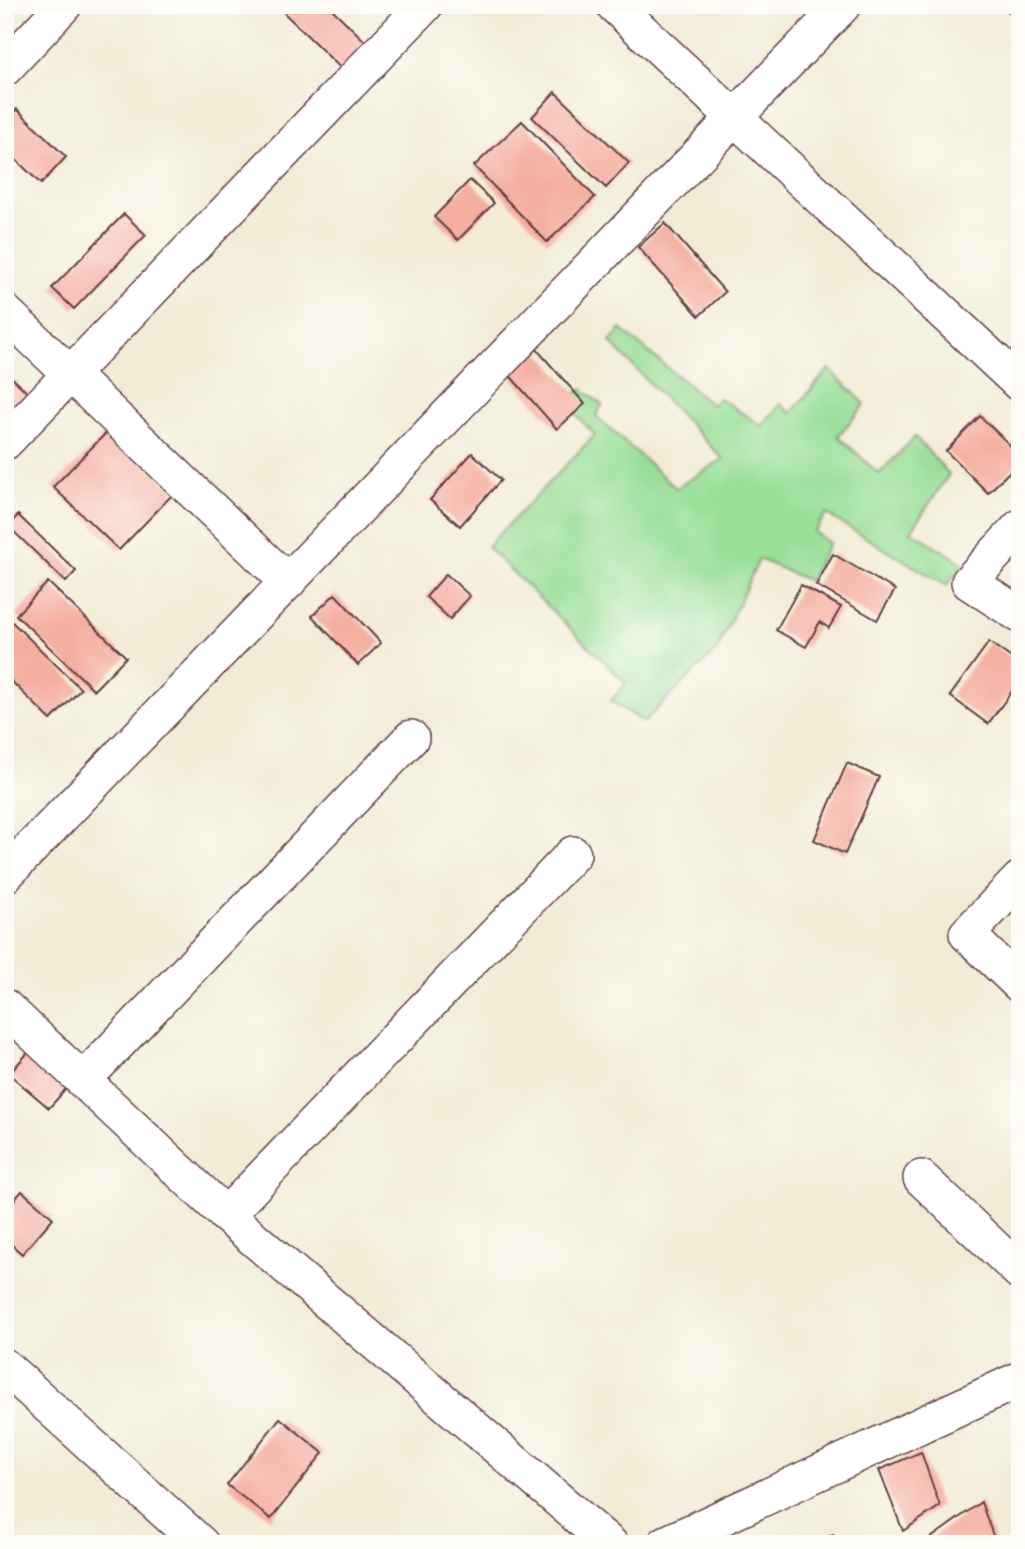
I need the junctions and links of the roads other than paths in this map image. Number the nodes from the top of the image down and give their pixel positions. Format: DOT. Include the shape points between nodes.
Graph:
graph roads {
  1 [pos="64,5"];
  2 [pos="425,5"];
  3 [pos="614,5"];
  4 [pos="843,5"];
  5 [pos="5,68"];
  6 [pos="735,118"];
  7 [pos="5,312"];
  8 [pos="71,375"];
  9 [pos="1020,384"];
  10 [pos="5,442"];
  11 [pos="1020,527"];
  12 [pos="288,582"];
  13 [pos="1020,615"];
  14 [pos="411,738"];
  15 [pos="573,854"];
  16 [pos="5,876"];
  17 [pos="1020,879"];
  18 [pos="1020,985"];
  19 [pos="5,1007"];
  20 [pos="83,1080"];
  21 [pos="921,1178"];
  22 [pos="226,1215"];
  23 [pos="1020,1272"];
  24 [pos="5,1367"];
  25 [pos="1020,1379"];
  26 [pos="201,1544"];
  27 [pos="610,1544"];
  28 [pos="665,1544"];
  1 -- 5 [label="street"];
  2 -- 8 [label="street"];
  3 -- 6 [label="street"];
  4 -- 6 [label="street"];
  6 -- 9 [label="street"];
  6 -- 12 [label="street"];
  7 -- 8 [label="street"];
  8 -- 10 [label="street"];
  8 -- 12 [label="street"];
  11 -- 13 [label="street" via="969,582"];
  12 -- 16 [label="street"];
  14 -- 20 [label="street"];
  15 -- 22 [label="street"];
  17 -- 18 [label="street" via="967,934"];
  19 -- 20 [label="street"];
  20 -- 22 [label="street"];
  21 -- 23 [label="street"];
  22 -- 27 [label="street"];
  24 -- 26 [label="street"];
  25 -- 28 [label="street"];
}
